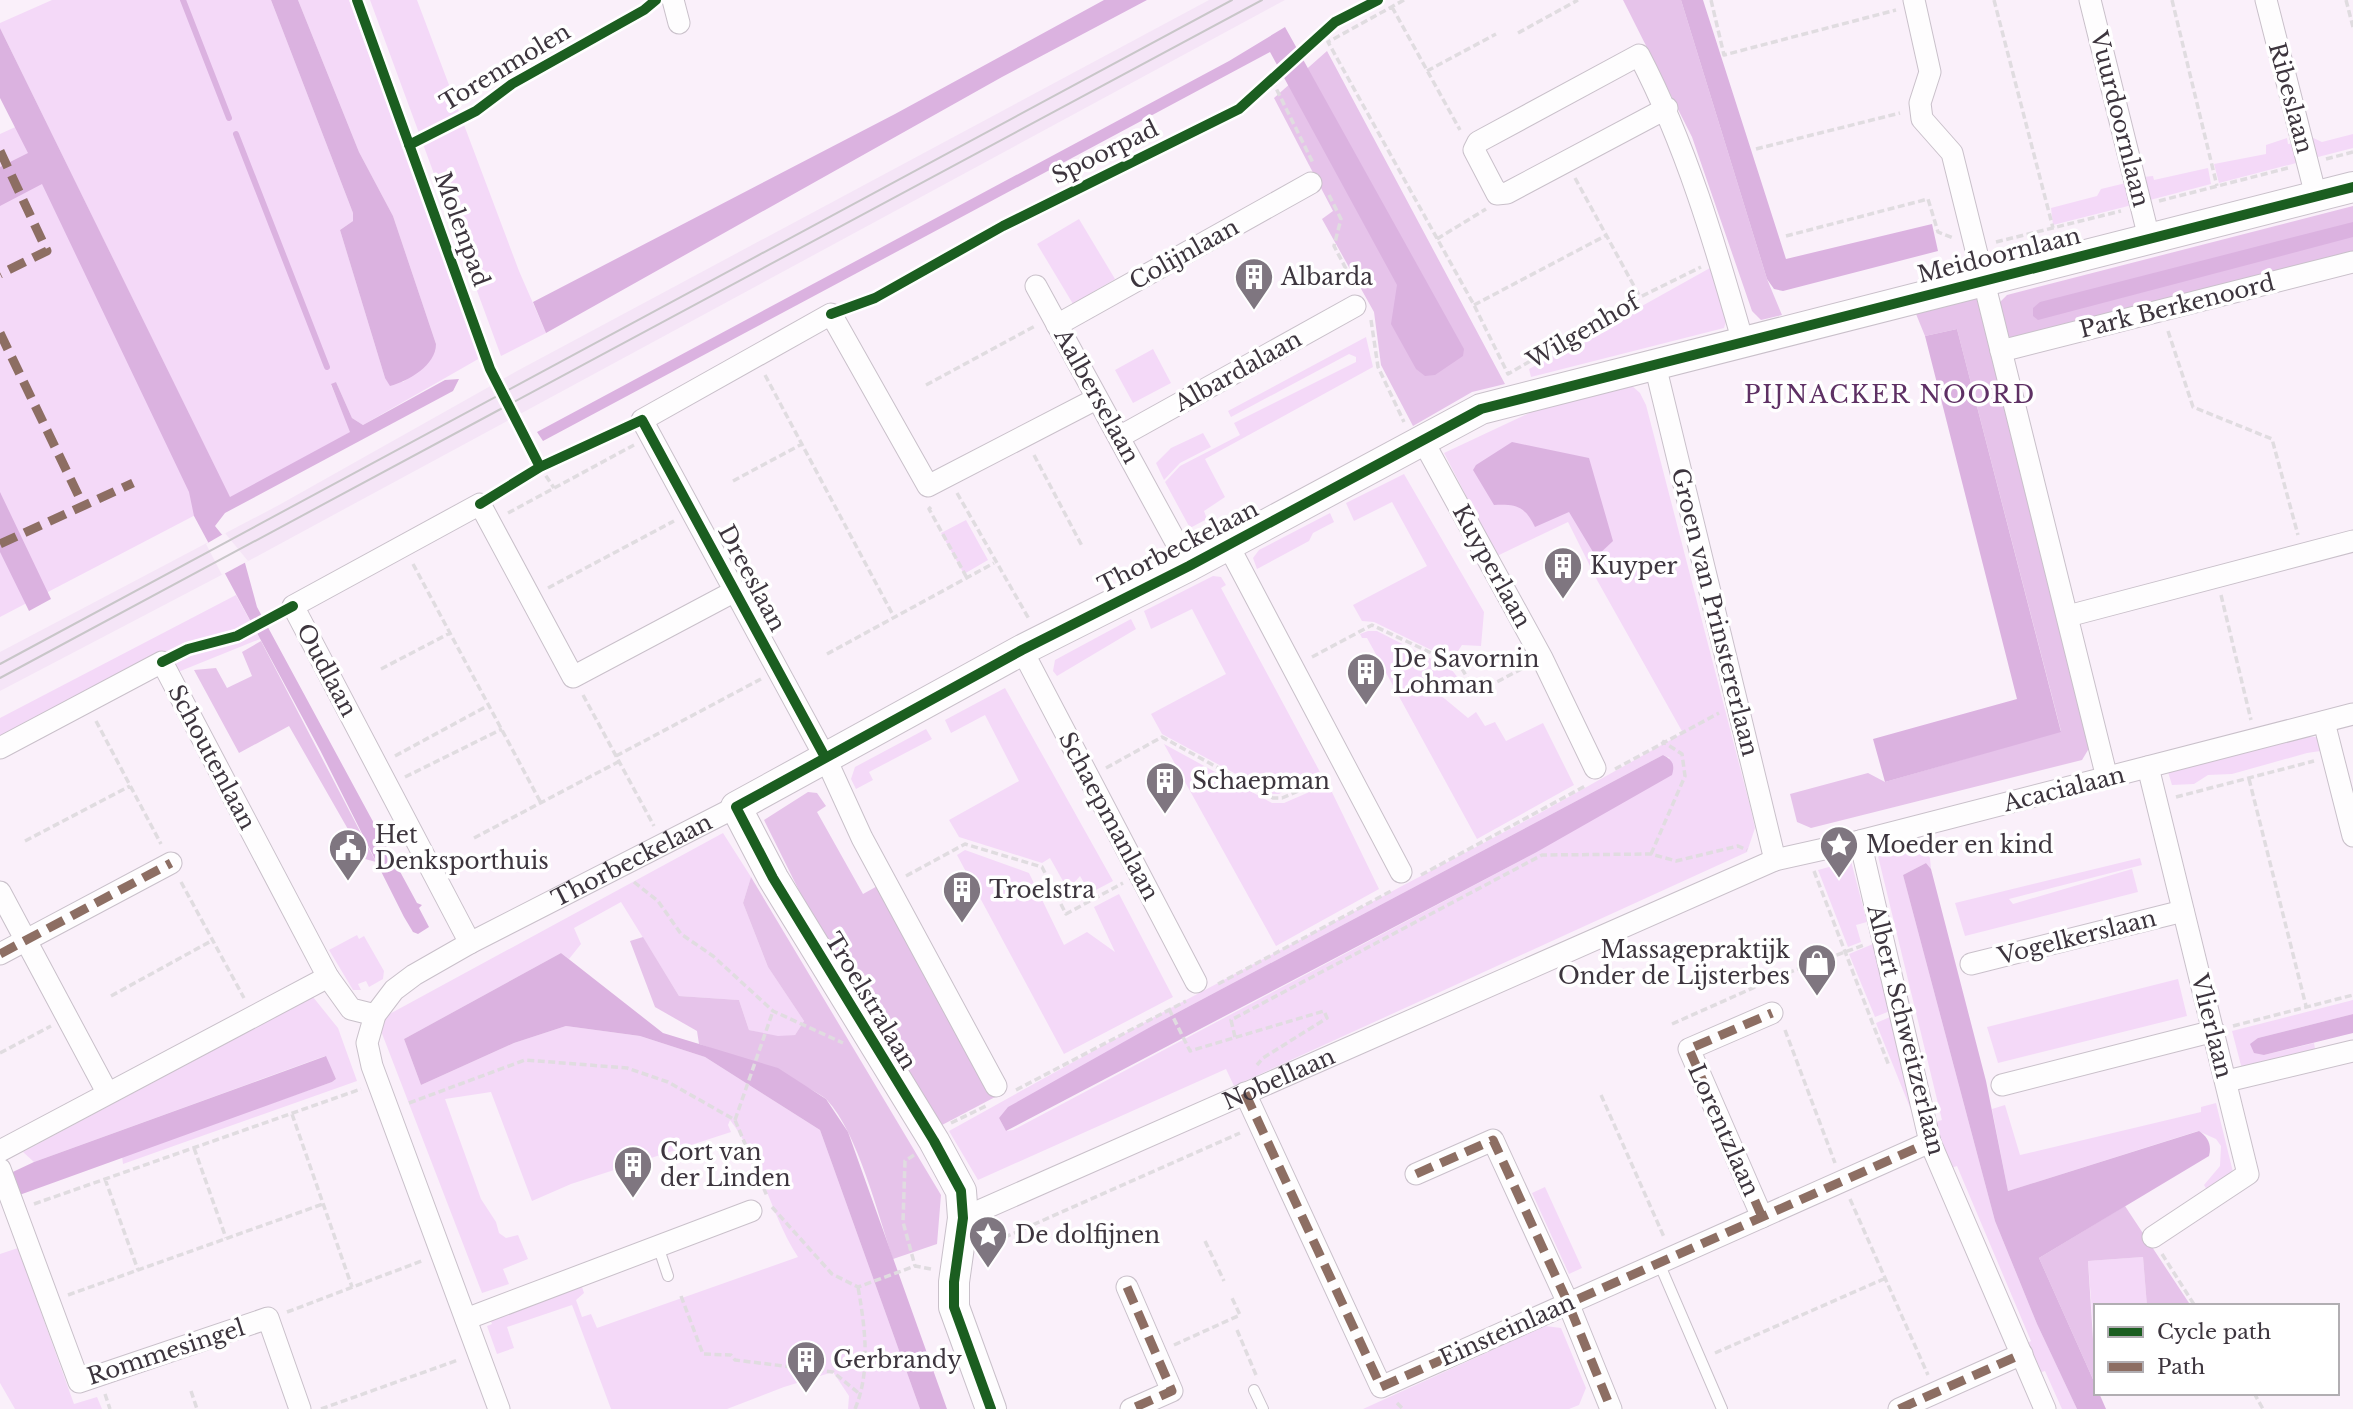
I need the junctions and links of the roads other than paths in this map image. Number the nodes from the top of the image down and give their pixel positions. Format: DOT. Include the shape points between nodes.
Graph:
graph roads {
  1 [pos="673,0"];
  2 [pos="2090,0"];
  3 [pos="2266,0"];
  4 [pos="1914,2"];
  5 [pos="679,23"];
  6 [pos="1667,108"];
  7 [pos="1311,183"];
  8 [pos="2353,187"];
  9 [pos="2316,197"];
  10 [pos="2149,238"];
  11 [pos="2353,262"];
  12 [pos="1984,280"];
  13 [pos="1036,286"];
  14 [pos="1355,306"];
  15 [pos="1055,321"];
  16 [pos="1743,342"];
  17 [pos="2001,351"];
  18 [pos="1655,365"];
  19 [pos="1097,399"];
  20 [pos="1121,436"];
  21 [pos="1419,443"];
  22 [pos="2353,541"];
  23 [pos="1228,545"];
  24 [pos="1189,566"];
  25 [pos="735,591"];
  26 [pos="2068,616"];
  27 [pos="1022,650"];
  28 [pos="2353,714"];
  29 [pos="2324,722"];
  30 [pos="0,748"];
  31 [pos="825,757"];
  32 [pos="2148,767"];
  33 [pos="1599,774"];
  34 [pos="2107,778"];
  35 [pos="736,807"];
  36 [pos="2353,836"];
  37 [pos="1860,841"];
  38 [pos="1775,860"];
  39 [pos="171,863"];
  40 [pos="1407,878"];
  41 [pos="0,892"];
  42 [pos="2183,911"];
  43 [pos="26,941"];
  44 [pos="470,943"];
  45 [pos="0,954"];
  46 [pos="1971,964"];
  47 [pos="328,977"];
  48 [pos="1198,990"];
  49 [pos="1772,1013"];
  50 [pos="375,1014"];
  51 [pos="2214,1031"];
  52 [pos="2353,1051"];
  53 [pos="2227,1081"];
  54 [pos="2002,1085"];
  55 [pos="1249,1091"];
  56 [pos="107,1092"];
  57 [pos="999,1094"];
  58 [pos="1930,1142"];
  59 [pos="0,1151"];
  60 [pos="0,1169"];
  61 [pos="1416,1174"];
  62 [pos="761,1208"];
  63 [pos="1762,1217"];
  64 [pos="963,1218"];
  65 [pos="2153,1237"];
  66 [pos="658,1246"];
  67 [pos="1666,1260"];
  68 [pos="668,1276"];
  69 [pos="1127,1287"];
  70 [pos="1568,1303"];
  71 [pos="466,1318"];
  72 [pos="2022,1354"];
  73 [pos="1254,1390"];
  74 [pos="1606,1408"];
  75 [pos="300,1409"];
  76 [pos="499,1409"];
  77 [pos="990,1409"];
  78 [pos="1131,1409"];
  79 [pos="1263,1409"];
  80 [pos="1722,1409"];
  81 [pos="1899,1409"];
  82 [pos="2045,1409"];
  1 -- 5 [label="street"];
  2 -- 10 [label="street, Vuurdoornlaan"];
  3 -- 9 [label="street, Ribeslaan"];
  4 -- 12 [label="street" via="1930,72 1921,108 1923,119 1952,153"];
  6 -- 6 [label="street" via="1639,55 1478,142 1474,150 1497,194 1507,193"];
  6 -- 16 [label="street"];
  7 -- 15 [label="street, Colijnlaan"];
  8 -- 9 [label="street, Meidoornlaan"];
  9 -- 10 [label="street, Meidoornlaan"];
  10 -- 12 [label="street, Meidoornlaan"];
  11 -- 17 [label="street, Park Berkenoord"];
  12 -- 16 [label="street, Meidoornlaan"];
  12 -- 17 [label="street"];
  13 -- 15 [label="street, Aalberselaan"];
  14 -- 20 [label="street, Albardalaan"];
  15 -- 19 [label="street, Aalberselaan"];
  16 -- 18 [label="street, Meidoornlaan"];
  17 -- 26 [label="street"];
  18 -- 21 [label="street, Thorbeckelaan" via="1480,410"];
  18 -- 38 [label="street, Groen van Prinstererlaan"];
  19 -- 20 [label="street, Aalberselaan"];
  19 -- 25 [label="street, Dreeslaan" via="1024,437 931,495 831,314 642,420"];
  20 -- 24 [label="street, Aalberselaan"];
  21 -- 23 [label="street, Thorbeckelaan"];
  21 -- 33 [label="street, Kuyperlaan" via="1542,657"];
  22 -- 26 [label="street"];
  23 -- 24 [label="street, Thorbeckelaan"];
  23 -- 40 [label="street"];
  24 -- 27 [label="street, Thorbeckelaan"];
  25 -- 31 [label="street, Dreeslaan"];
  25 -- 44 [label="street, Oudlaan" via="573,677 480,504 293,606"];
  26 -- 34 [label="street"];
  27 -- 31 [label="street, Thorbeckelaan"];
  27 -- 48 [label="street, Schaepmanlaan"];
  28 -- 29 [label="street, Acacialaan"];
  29 -- 32 [label="street, Acacialaan"];
  29 -- 36 [label="street"];
  30 -- 47 [label="street, Schoutenlaan" via="162,662"];
  31 -- 35 [label="street, Thorbeckelaan"];
  31 -- 57 [label="street" via="862,838"];
  32 -- 34 [label="street, Acacialaan"];
  32 -- 42 [label="street, Vlierlaan"];
  34 -- 37 [label="street, Acacialaan"];
  35 -- 44 [label="street, Thorbeckelaan"];
  35 -- 64 [label="street, Troelstralaan" via="773,877 932,1138 961,1191"];
  37 -- 38 [label="street, Acacialaan"];
  37 -- 58 [label="street, Albert Schweitzerlaan"];
  38 -- 55 [label="street, Nobellaan"];
  39 -- 43 [label="street"];
  41 -- 43 [label="street"];
  42 -- 46 [label="street, Vogelkerslaan"];
  42 -- 51 [label="street, Vlierlaan"];
  43 -- 45 [label="street"];
  43 -- 56 [label="street"];
  44 -- 50 [label="street, Thorbeckelaan" via="394,990"];
  47 -- 50 [label="street" via="351,1009"];
  47 -- 56 [label="street"];
  49 -- 63 [label="street, Lorentzlaan" via="1689,1049"];
  50 -- 71 [label="street, Thorbeckelaan" via="367,1043 378,1083"];
  51 -- 53 [label="street, Vlierlaan"];
  51 -- 54 [label="street"];
  52 -- 53 [label="street"];
  53 -- 65 [label="street, Vlierlaan" via="2248,1174"];
  55 -- 64 [label="street, Nobellaan"];
  55 -- 70 [label="street, Einsteinlaan" via="1259,1125 1381,1387"];
  56 -- 59 [label="street"];
  58 -- 63 [label="street, Einsteinlaan"];
  58 -- 72 [label="street, Albert Schweitzerlaan"];
  60 -- 75 [label="street, Rommesingel" via="79,1382 268,1318"];
  61 -- 70 [label="street" via="1493,1140"];
  62 -- 66 [label="street"];
  63 -- 67 [label="street, Einsteinlaan"];
  64 -- 77 [label="street" via="954,1307"];
  66 -- 68 [label="lane"];
  66 -- 71 [label="street"];
  67 -- 70 [label="street, Einsteinlaan"];
  67 -- 80 [label="lane"];
  69 -- 78 [label="street" via="1172,1391"];
  70 -- 74 [label="street"];
  71 -- 76 [label="street, Thorbeckelaan"];
  72 -- 81 [label="street"];
  72 -- 82 [label="street, Albert Schweitzerlaan"];
  73 -- 79 [label="lane"];
}
